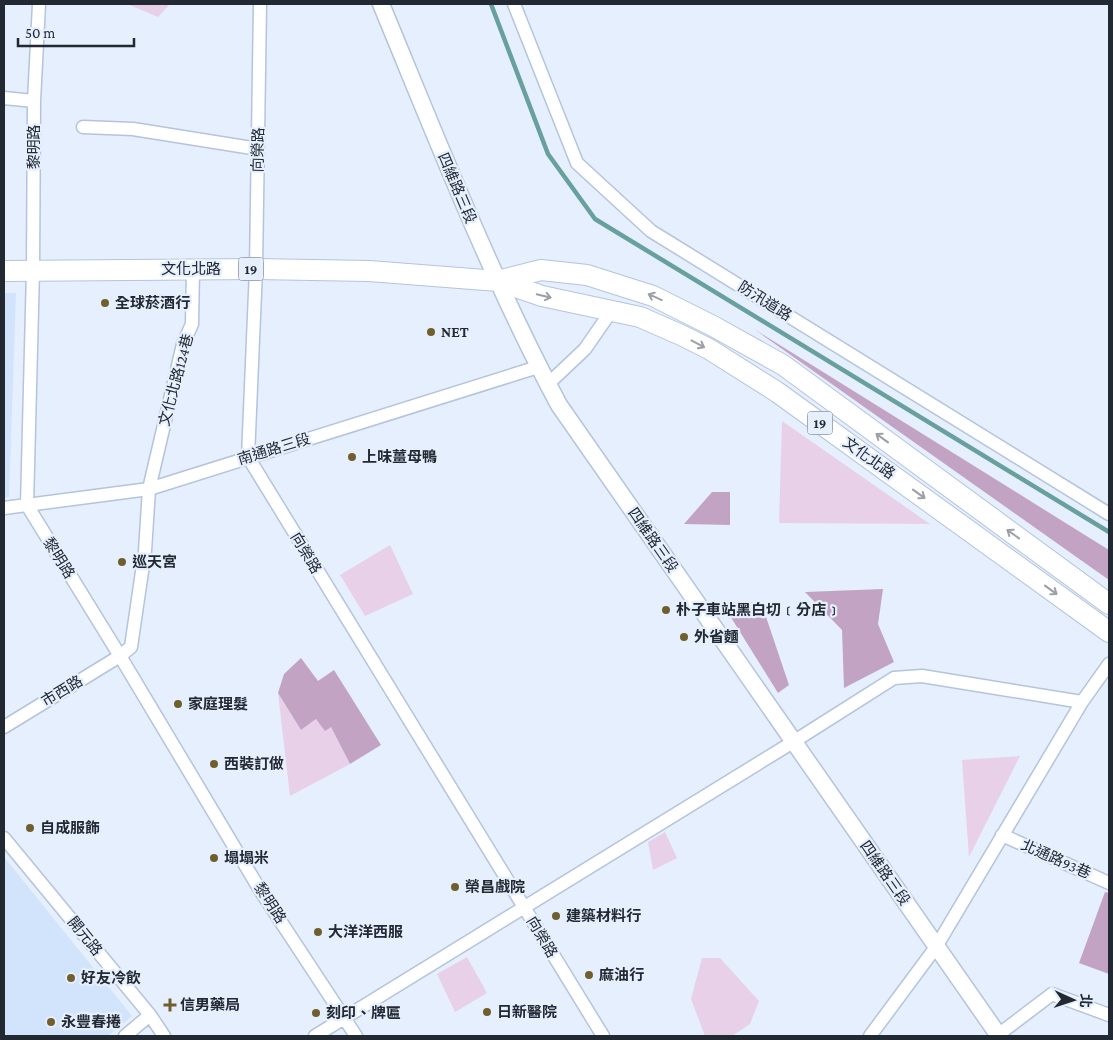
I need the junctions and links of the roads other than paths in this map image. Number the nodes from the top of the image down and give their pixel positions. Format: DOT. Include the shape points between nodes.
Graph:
graph roads {
  1 [pos="39,4"];
  2 [pos="260,4"];
  3 [pos="381,4"];
  4 [pos="514,4"];
  5 [pos="4,98"];
  6 [pos="34,102"];
  7 [pos="83,127"];
  8 [pos="258,149"];
  9 [pos="193,269"];
  10 [pos="256,269"];
  11 [pos="34,270"];
  12 [pos="4,271"];
  13 [pos="498,281"];
  14 [pos="612,310"];
  15 [pos="538,367"];
  16 [pos="548,384"];
  17 [pos="248,457"];
  18 [pos="149,490"];
  19 [pos="27,506"];
  20 [pos="4,508"];
  21 [pos="1109,514"];
  22 [pos="1109,604"];
  23 [pos="1109,632"];
  24 [pos="120,656"];
  25 [pos="1109,664"];
  26 [pos="1082,702"];
  27 [pos="4,727"];
  28 [pos="794,742"];
  29 [pos="1002,835"];
  30 [pos="4,838"];
  31 [pos="1109,883"];
  32 [pos="524,907"];
  33 [pos="936,947"];
  34 [pos="150,1015"];
  35 [pos="1109,1016"];
  36 [pos="345,1018"];
  37 [pos="125,1036"];
  38 [pos="164,1036"];
  39 [pos="315,1036"];
  40 [pos="356,1036"];
  41 [pos="603,1036"];
  42 [pos="870,1036"];
  43 [pos="998,1036"];
  1 -- 6 [label="street, 黎明路"];
  2 -- 8 [label="street, 向榮路"];
  3 -- 13 [label="street, 四維路三段"];
  4 -- 21 [label="street, 防汛道路" via="576,163 651,231"];
  5 -- 6 [label="street"];
  6 -- 11 [label="street, 黎明路"];
  7 -- 8 [label="street" via="133,129"];
  8 -- 10 [label="street, 向榮路"];
  9 -- 10 [label="main road, 文化北路 / 19"];
  9 -- 11 [label="main road, 文化北路 / 19"];
  9 -- 18 [label="street, 文化北路124巷" via="192,324 183,344"];
  10 -- 13 [label="main road, 文化北路 / 19" via="369,272"];
  10 -- 17 [label="street, 向榮路"];
  11 -- 12 [label="main road, 文化北路 / 19"];
  11 -- 19 [label="street, 黎明路"];
  13 -- 14 [label="main road, 文化北路 / 19, one-way" via="542,296"];
  13 -- 15 [label="street, 四維路三段"];
  22 -- 13 [label="main road, 文化北路 / 19, one-way" via="783,365 713,326 653,296 587,276 542,270"];
  14 -- 16 [label="street" via="586,349"];
  14 -- 23 [label="main road, 文化北路 / 19, one-way" via="640,317 681,335 777,392"];
  15 -- 16 [label="street, 四維路三段"];
  15 -- 17 [label="street, 南通路三段"];
  16 -- 28 [label="street, 四維路三段" via="563,411"];
  17 -- 18 [label="street, 南通路三段"];
  17 -- 32 [label="street, 向榮路"];
  18 -- 19 [label="street, 南通路三段"];
  18 -- 24 [label="street, 文化北路124巷" via="145,551 131,647"];
  19 -- 20 [label="street, 南通路三段"];
  19 -- 24 [label="street, 黎明路"];
  24 -- 27 [label="street, 市西路"];
  24 -- 36 [label="street, 黎明路" via="260,890"];
  25 -- 26 [label="street"];
  26 -- 28 [label="street" via="922,676 894,678"];
  26 -- 29 [label="street"];
  28 -- 32 [label="street"];
  28 -- 33 [label="street, 四維路三段"];
  29 -- 31 [label="street, 北通路93巷"];
  29 -- 33 [label="street"];
  30 -- 34 [label="street, 開元路"];
  32 -- 36 [label="street"];
  32 -- 41 [label="street, 向榮路"];
  33 -- 42 [label="street"];
  33 -- 43 [label="street, 四維路三段"];
  34 -- 37 [label="street"];
  34 -- 38 [label="street, 開元路"];
  35 -- 43 [label="street" via="1052,994"];
  36 -- 39 [label="street"];
  36 -- 40 [label="street, 黎明路"];
}
